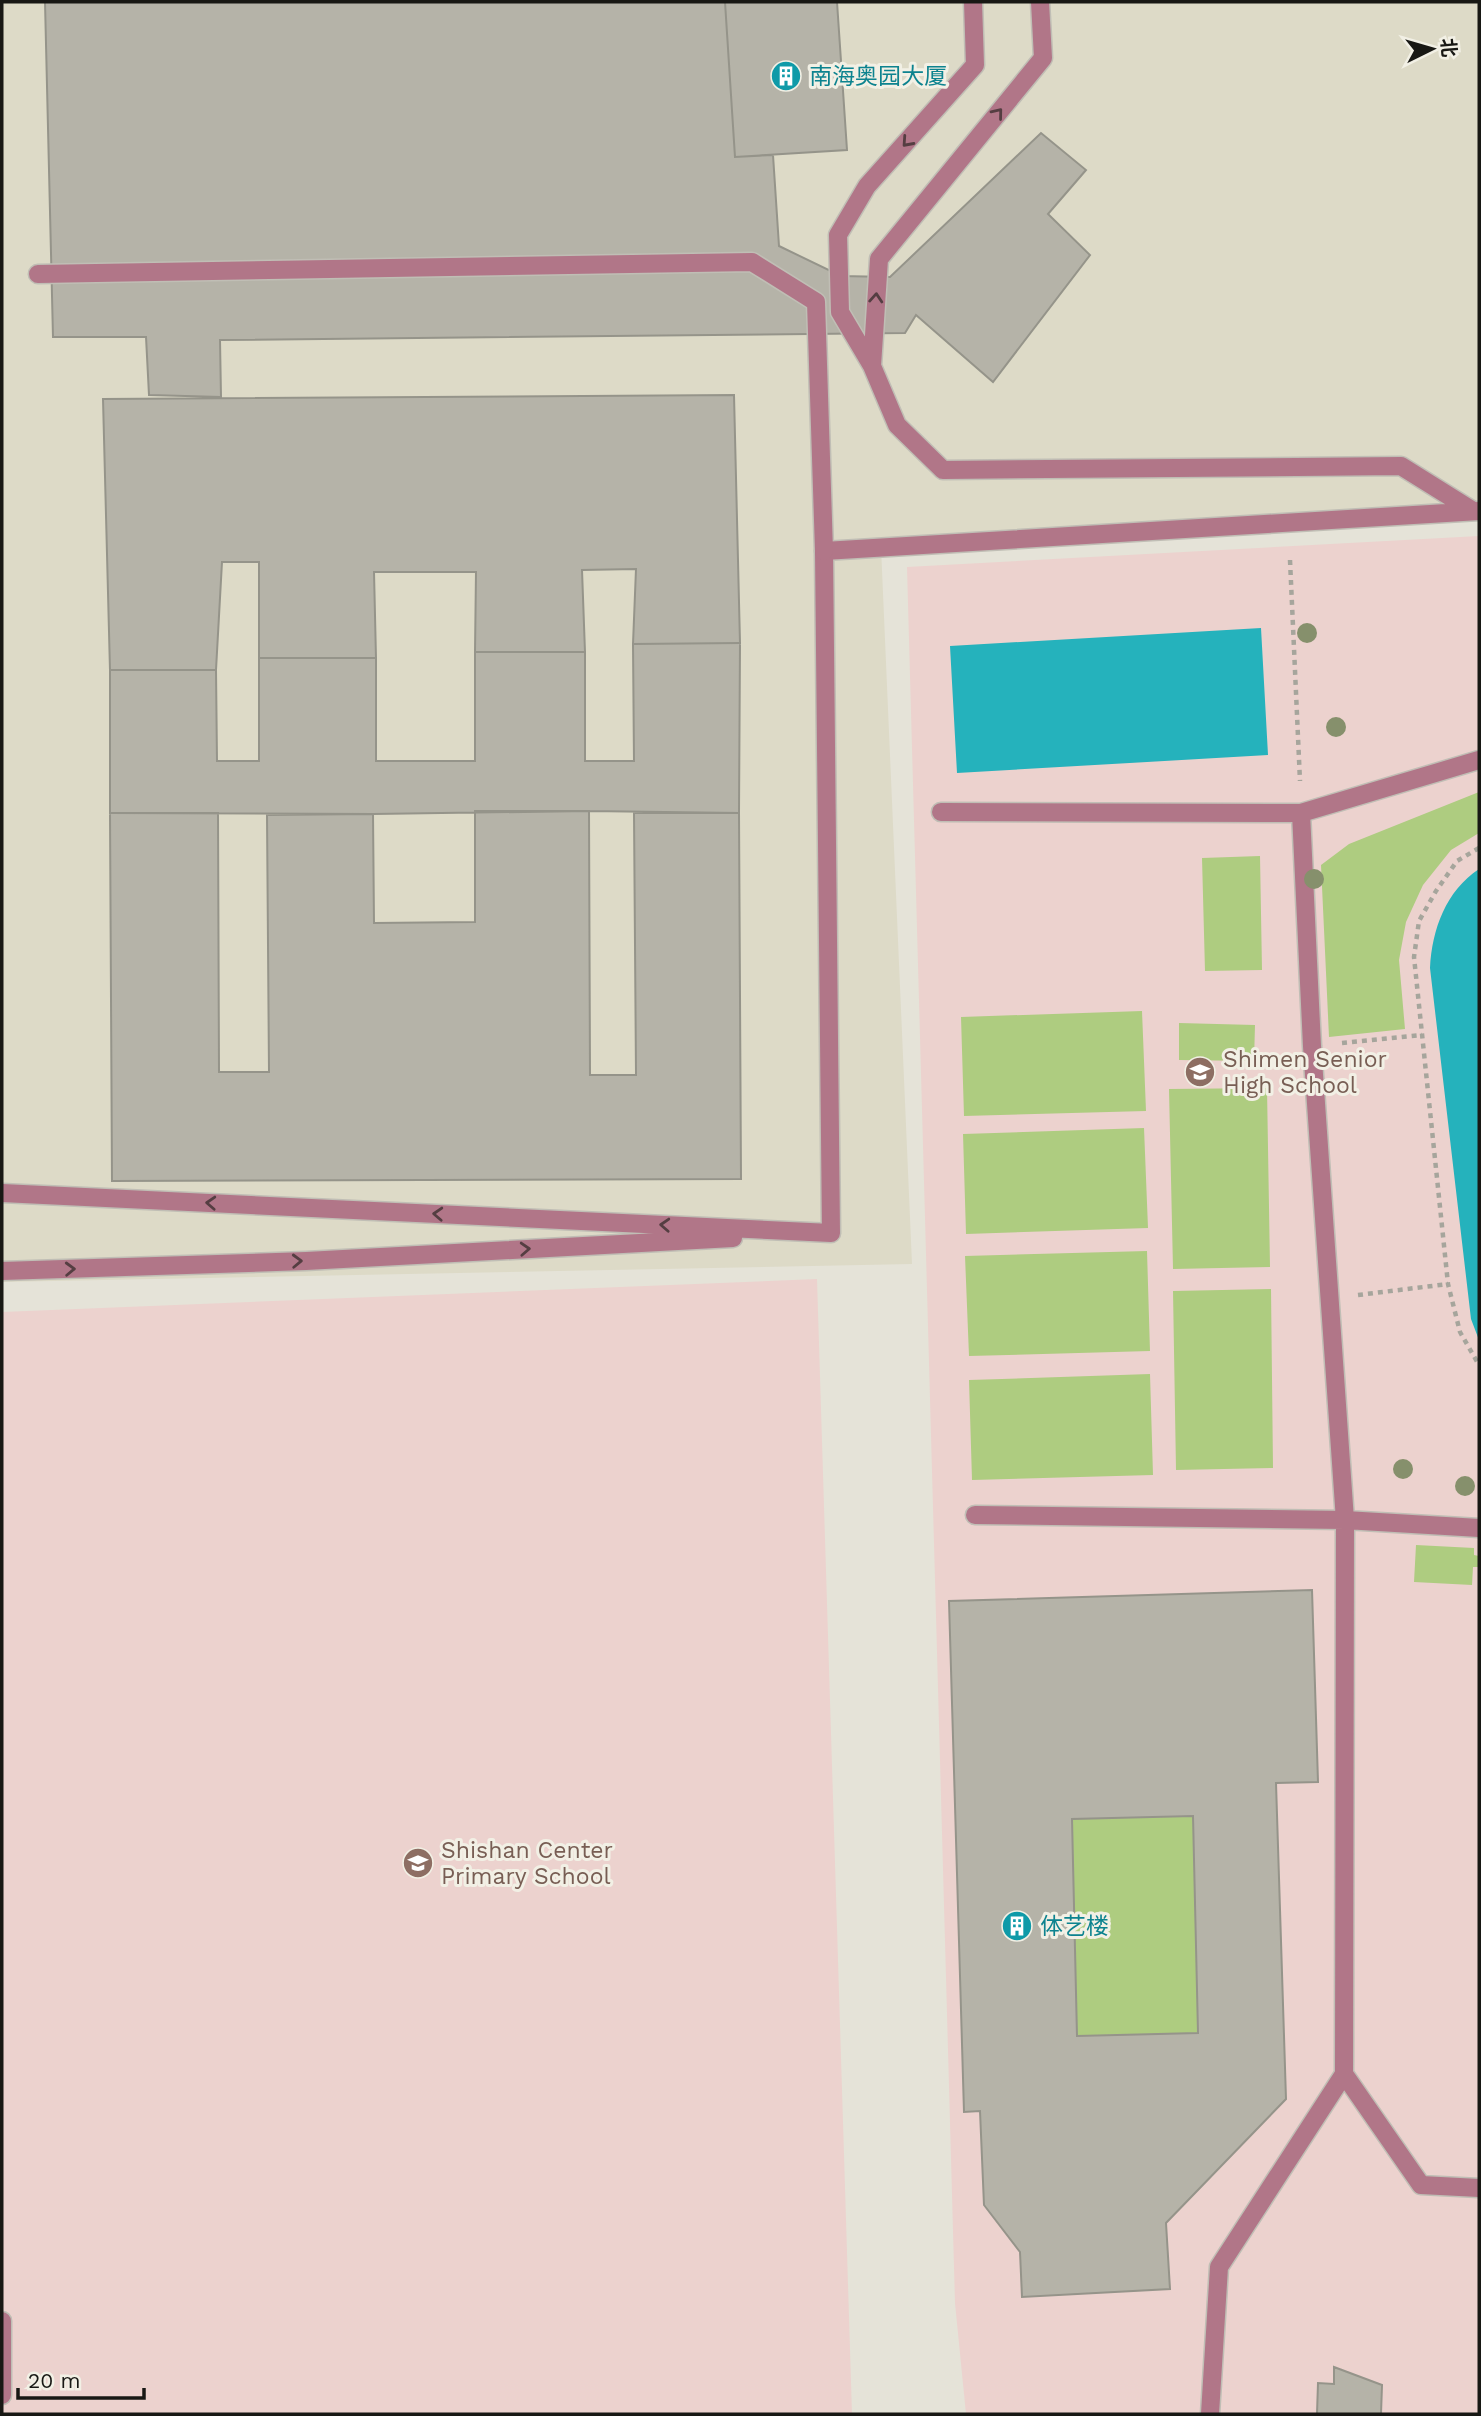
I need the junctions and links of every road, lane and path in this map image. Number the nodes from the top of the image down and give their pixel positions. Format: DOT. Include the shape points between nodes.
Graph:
graph roads {
  1 [pos="973,2"];
  2 [pos="1040,2"];
  3 [pos="38,274"];
  4 [pos="872,366"];
  5 [pos="1476,511"];
  6 [pos="824,551"];
  7 [pos="1290,560"];
  8 [pos="1479,760"];
  9 [pos="941,812"];
  10 [pos="1301,813"];
  11 [pos="1479,848"];
  12 [pos="1422,1035"];
  13 [pos="1312,1046"];
  14 [pos="2,1193"];
  15 [pos="831,1233"];
  16 [pos="2,1271"];
  17 [pos="1448,1284"];
  18 [pos="1329,1299"];
  19 [pos="1479,1365"];
  20 [pos="975,1515"];
  21 [pos="1345,1520"];
  22 [pos="1479,1528"];
  23 [pos="1344,2074"];
  24 [pos="1479,2188"];
  25 [pos="2,2321"];
  26 [pos="2,2395"];
  27 [pos="1210,2414"];
  1 -- 4 [label="street, one-way" via="975,65 867,186 838,235 840,312"];
  4 -- 2 [label="street, one-way" via="879,259 1043,58"];
  3 -- 6 [label="street" via="752,262 816,302"];
  4 -- 5 [label="street" via="897,425 943,470 1401,466"];
  5 -- 6 [label="street"];
  6 -- 15 [label="street"];
  7 -- 10 [label="path"];
  8 -- 10 [label="street"];
  9 -- 10 [label="street"];
  10 -- 13 [label="street"];
  11 -- 12 [label="path" via="1457,861 1419,921 1414,957"];
  12 -- 13 [label="path"];
  12 -- 17 [label="path"];
  13 -- 18 [label="street"];
  15 -- 14 [label="street, one-way"];
  16 -- 15 [label="street, one-way" via="306,1261"];
  17 -- 18 [label="path"];
  17 -- 19 [label="path" via="1460,1332"];
  18 -- 21 [label="street"];
  20 -- 21 [label="street"];
  21 -- 22 [label="street"];
  21 -- 23 [label="street"];
  23 -- 24 [label="street" via="1421,2185"];
  23 -- 27 [label="street" via="1219,2267"];
  25 -- 26 [label="street"];
}
